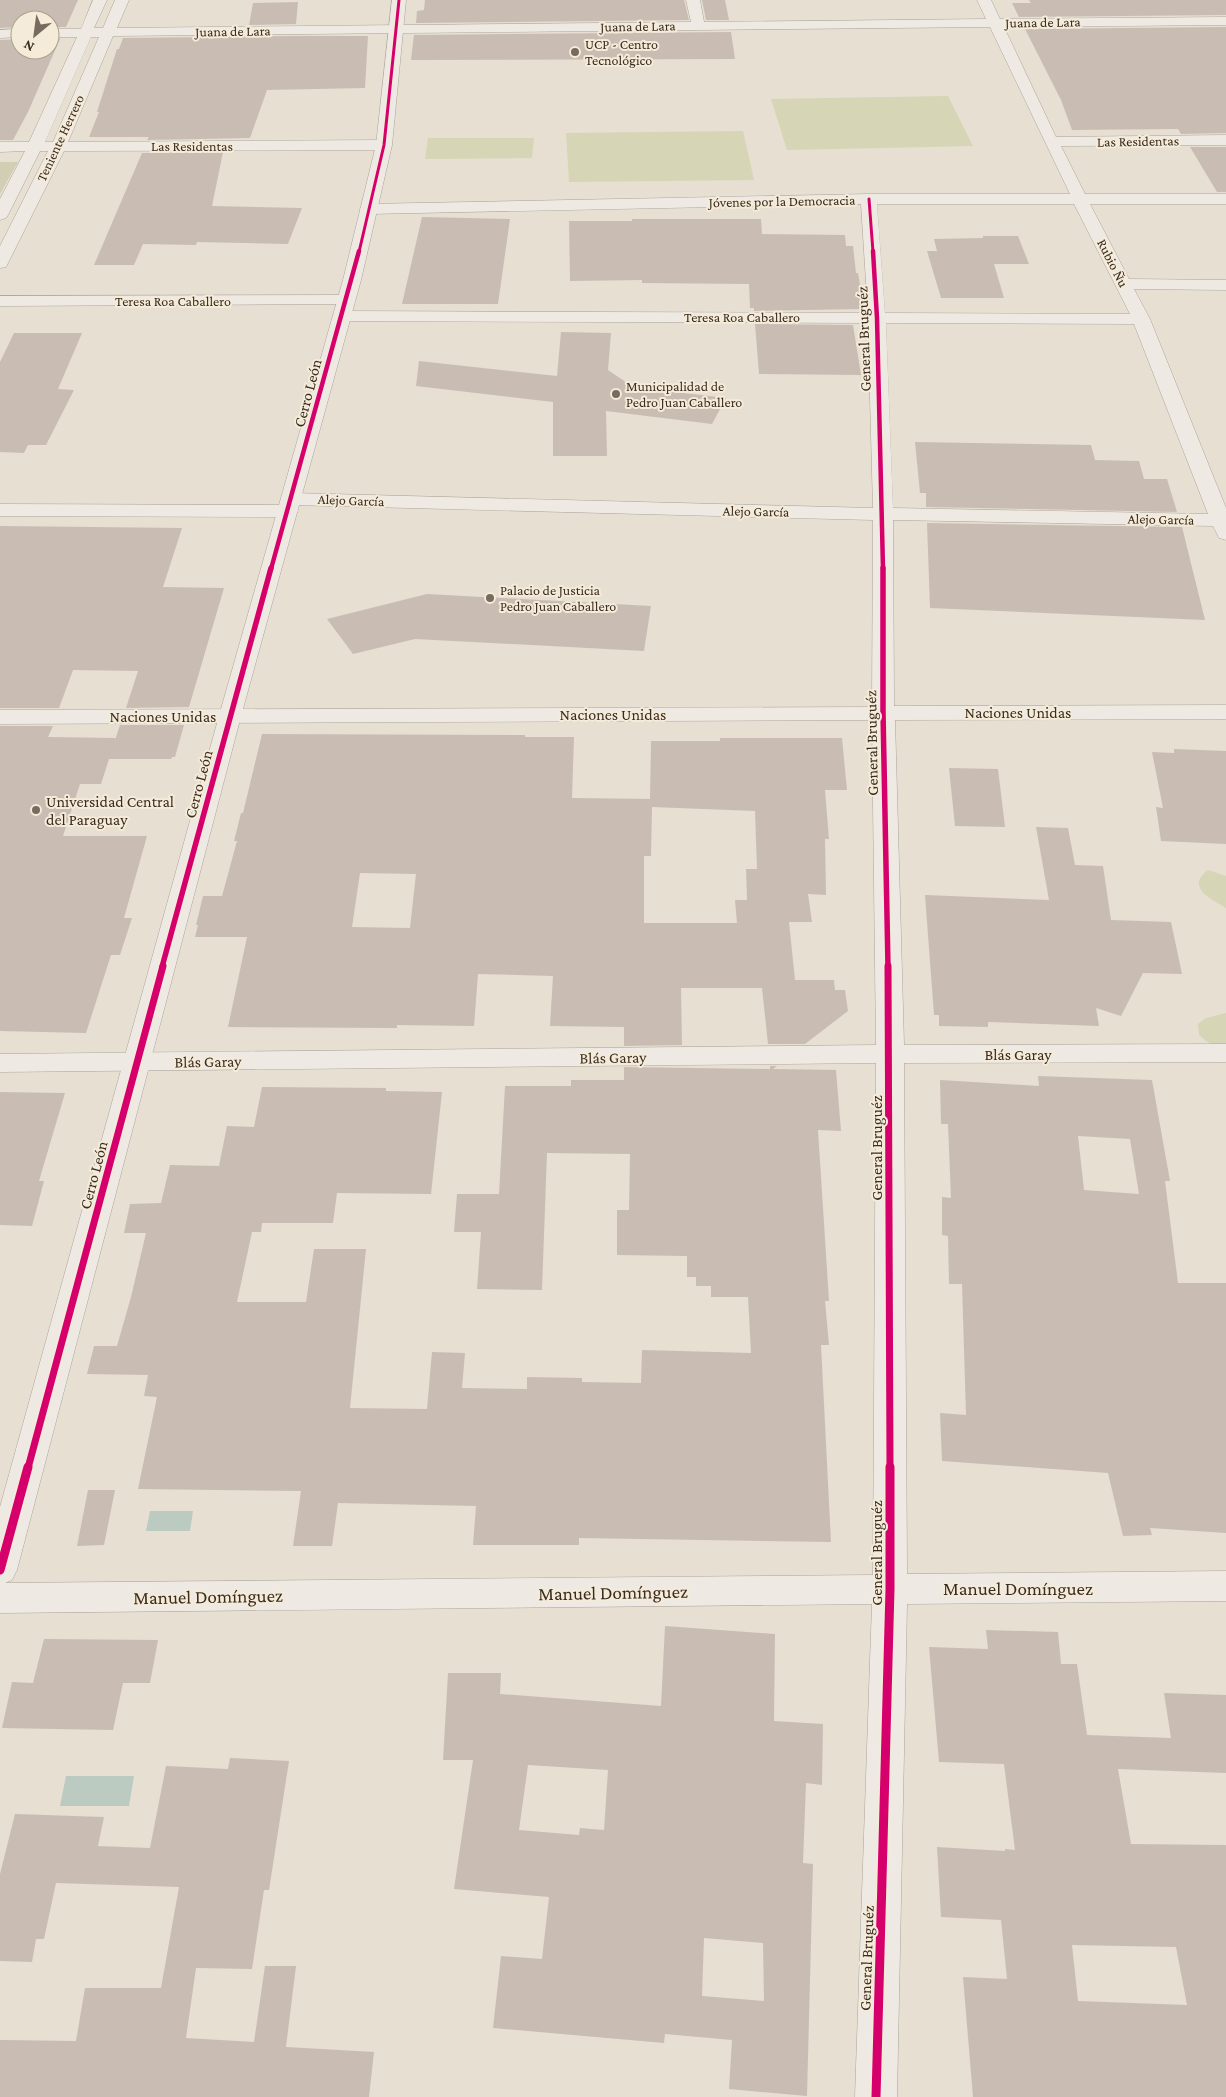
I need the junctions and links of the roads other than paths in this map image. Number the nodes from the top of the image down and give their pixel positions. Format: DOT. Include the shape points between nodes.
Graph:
graph roads {
  1 [pos="100,0"];
  2 [pos="122,0"];
  3 [pos="398,0"];
  4 [pos="693,0"];
  5 [pos="984,0"];
  6 [pos="1226,21"];
  7 [pos="995,23"];
  8 [pos="698,26"];
  9 [pos="396,28"];
  10 [pos="60,33"];
  11 [pos="87,33"];
  12 [pos="108,33"];
  13 [pos="84,86"];
  14 [pos="62,87"];
  15 [pos="1226,140"];
  16 [pos="1051,142"];
  17 [pos="384,144"];
  18 [pos="0,147"];
  19 [pos="35,147"];
  20 [pos="58,147"];
  21 [pos="13,190"];
  22 [pos="36,190"];
  23 [pos="1226,198"];
  24 [pos="1080,199"];
  25 [pos="869,200"];
  26 [pos="368,209"];
  27 [pos="0,215"];
  28 [pos="0,263"];
  29 [pos="1123,284"];
  30 [pos="1226,285"];
  31 [pos="0,301"];
  32 [pos="344,308"];
  33 [pos="877,318"];
  34 [pos="1141,319"];
  35 [pos="290,505"];
  36 [pos="0,510"];
  37 [pos="883,514"];
  38 [pos="1222,519"];
  39 [pos="883,712"];
  40 [pos="1226,712"];
  41 [pos="230,716"];
  42 [pos="0,717"];
  43 [pos="1226,1053"];
  44 [pos="890,1054"];
  45 [pos="138,1062"];
  46 [pos="0,1063"];
  47 [pos="0,1570"];
  48 [pos="1226,1586"];
  49 [pos="890,1589"];
  50 [pos="0,1598"];
  51 [pos="876,2097"];
  1 -- 11 [label="street, Teniente Herrero"];
  2 -- 12 [label="street, Teniente Herrero"];
  3 -- 9 [label="street, Cerro León"];
  4 -- 8 [label="street"];
  5 -- 7 [label="street, Rubio Ñu"];
  6 -- 7 [label="street, Juana de Lara"];
  7 -- 8 [label="street, Juana de Lara"];
  7 -- 16 [label="street, Rubio Ñu"];
  8 -- 9 [label="street, Juana de Lara"];
  9 -- 12 [label="street, Juana de Lara"];
  9 -- 17 [label="street, Cerro León"];
  10 -- 11 [label="street, Juana de Lara"];
  11 -- 12 [label="street, Juana de Lara"];
  11 -- 14 [label="street, Teniente Herrero"];
  12 -- 13 [label="street, Teniente Herrero"];
  13 -- 14 [label="street, Teniente Herrero"];
  13 -- 20 [label="street, Teniente Herrero"];
  14 -- 19 [label="street, Teniente Herrero"];
  15 -- 16 [label="street, Las Residentas"];
  16 -- 24 [label="street, Rubio Ñu"];
  17 -- 20 [label="street, Las Residentas"];
  17 -- 26 [label="street, Cerro León"];
  18 -- 19 [label="street, Las Residentas"];
  19 -- 20 [label="street, Las Residentas"];
  19 -- 21 [label="street, Teniente Herrero"];
  20 -- 22 [label="street, Teniente Herrero"];
  21 -- 22 [label="street, Teniente Herrero"];
  21 -- 27 [label="street, Teniente Herrero"];
  22 -- 28 [label="street, Teniente Herrero"];
  23 -- 24 [label="street, Jóvenes por la Democracia"];
  24 -- 25 [label="street, Jóvenes por la Democracia"];
  24 -- 29 [label="street, Rubio Ñu"];
  25 -- 26 [label="street, Jóvenes por la Democracia"];
  25 -- 33 [label="street, General Bruguéz"];
  26 -- 32 [label="street, Cerro León"];
  29 -- 30 [label="street"];
  29 -- 34 [label="street, Rubio Ñu"];
  31 -- 32 [label="street, Teresa Roa Caballero"];
  32 -- 33 [label="street, Teresa Roa Caballero"];
  32 -- 35 [label="street, Cerro León"];
  33 -- 34 [label="street, Teresa Roa Caballero"];
  33 -- 37 [label="street, General Bruguéz"];
  34 -- 38 [label="street, Rubio Ñu"];
  35 -- 36 [label="street, Alejo García"];
  35 -- 37 [label="street, Alejo García"];
  35 -- 41 [label="street, Cerro León"];
  37 -- 38 [label="street, Alejo García"];
  37 -- 39 [label="street, General Bruguéz"];
  39 -- 40 [label="street, Naciones Unidas"];
  39 -- 41 [label="street, Naciones Unidas"];
  39 -- 44 [label="street, General Bruguéz"];
  41 -- 42 [label="street, Naciones Unidas"];
  41 -- 45 [label="street, Cerro León"];
  43 -- 44 [label="street, Blás Garay"];
  44 -- 45 [label="street, Blás Garay"];
  44 -- 49 [label="street, General Bruguéz"];
  45 -- 46 [label="street, Blás Garay"];
  45 -- 47 [label="street, Cerro León"];
  48 -- 49 [label="street, Manuel Domínguez"];
  49 -- 50 [label="street, Manuel Domínguez"];
  49 -- 51 [label="street, General Bruguéz"];
}
